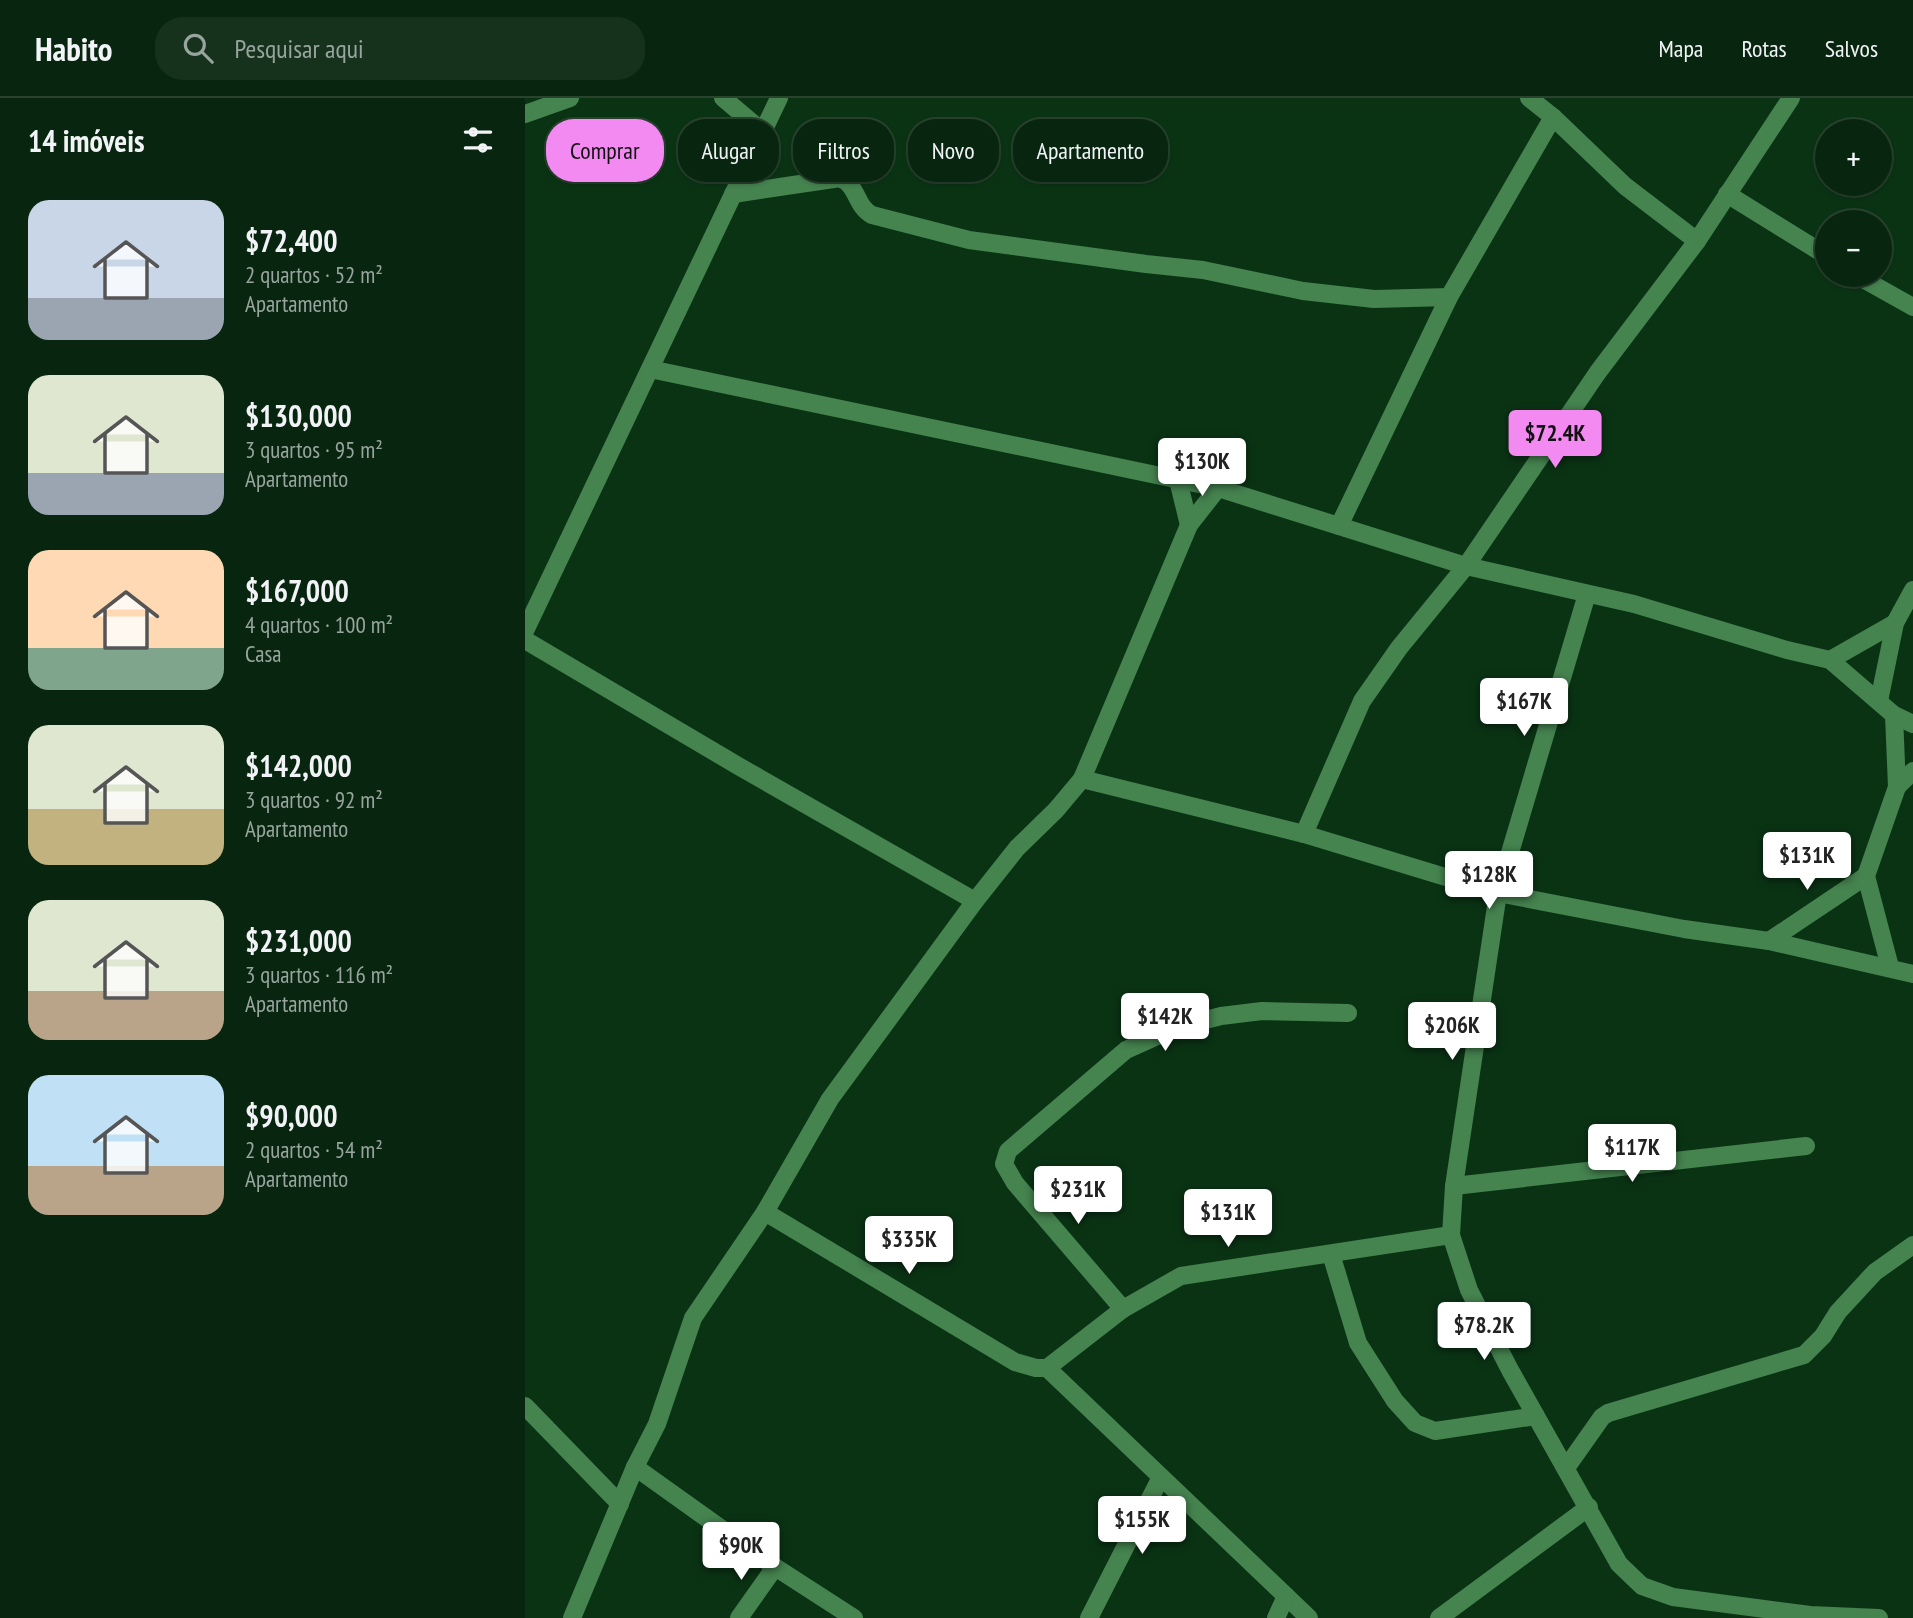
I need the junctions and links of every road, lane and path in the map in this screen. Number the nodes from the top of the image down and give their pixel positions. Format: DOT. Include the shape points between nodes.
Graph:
graph roads {
  1 [pos="570,98"];
  2 [pos="723,98"];
  3 [pos="779,98"];
  4 [pos="1529,98"];
  5 [pos="1791,98"];
  6 [pos="525,114"];
  7 [pos="1553,117"];
  8 [pos="748,119"];
  9 [pos="769,119"];
  10 [pos="739,182"];
  11 [pos="733,194"];
  12 [pos="1727,194"];
  13 [pos="1697,241"];
  14 [pos="1815,249"];
  15 [pos="1877,287"];
  16 [pos="1448,298"];
  17 [pos="1913,307"];
  18 [pos="650,369"];
  19 [pos="1178,480"];
  20 [pos="1218,488"];
  21 [pos="1189,525"];
  22 [pos="1339,526"];
  23 [pos="1466,566"];
  24 [pos="1913,590"];
  25 [pos="1587,594"];
  26 [pos="1895,623"];
  27 [pos="525,631"];
  28 [pos="525,640"];
  29 [pos="1830,660"];
  30 [pos="1879,701"];
  31 [pos="1894,715"];
  32 [pos="1913,724"];
  33 [pos="1913,771"];
  34 [pos="1082,779"];
  35 [pos="1897,787"];
  36 [pos="1304,834"];
  37 [pos="1866,876"];
  38 [pos="1498,893"];
  39 [pos="975,901"];
  40 [pos="1769,941"];
  41 [pos="1890,967"];
  42 [pos="1913,974"];
  43 [pos="1348,1013"];
  44 [pos="1806,1146"];
  45 [pos="1454,1186"];
  46 [pos="765,1212"];
  47 [pos="1451,1235"];
  48 [pos="1913,1245"];
  49 [pos="1331,1254"];
  50 [pos="1123,1309"];
  51 [pos="1047,1368"];
  52 [pos="525,1406"];
  53 [pos="1536,1416"];
  54 [pos="635,1467"];
  55 [pos="1566,1468"];
  56 [pos="1161,1477"];
  57 [pos="620,1504"];
  58 [pos="1588,1507"];
  59 [pos="775,1567"];
  60 [pos="1286,1596"];
  61 [pos="572,1618"];
  62 [pos="739,1618"];
  63 [pos="854,1618"];
  64 [pos="1089,1618"];
  65 [pos="1276,1618"];
  66 [pos="1309,1618"];
  67 [pos="1439,1618"];
  68 [pos="1879,1618"];
  1 -- 6 [label="street"];
  2 -- 8 [label="street"];
  3 -- 9 [label="street"];
  4 -- 7 [label="street"];
  5 -- 12 [label="street"];
  7 -- 13 [label="street" via="1625,186"];
  7 -- 16 [label="street"];
  10 -- 11 [label="street"];
  11 -- 16 [label="street" via="840,178 851,184 859,206 873,215 969,240 1203,270 1303,291 1374,299"];
  11 -- 18 [label="street"];
  12 -- 13 [label="street"];
  12 -- 14 [label="street"];
  13 -- 23 [label="street" via="1598,372"];
  15 -- 17 [label="street"];
  16 -- 22 [label="street"];
  18 -- 19 [label="street"];
  18 -- 27 [label="street"];
  19 -- 20 [label="street"];
  19 -- 21 [label="street"];
  20 -- 21 [label="street"];
  20 -- 22 [label="street"];
  21 -- 34 [label="street"];
  22 -- 23 [label="street"];
  23 -- 25 [label="street"];
  23 -- 36 [label="street" via="1362,701"];
  24 -- 26 [label="street"];
  25 -- 29 [label="street"];
  25 -- 38 [label="street"];
  26 -- 29 [label="street"];
  26 -- 30 [label="street"];
  28 -- 39 [label="street"];
  29 -- 30 [label="street"];
  30 -- 31 [label="street"];
  31 -- 32 [label="street"];
  31 -- 35 [label="street"];
  33 -- 35 [label="street"];
  34 -- 36 [label="street"];
  34 -- 39 [label="street"];
  35 -- 37 [label="street"];
  36 -- 38 [label="street"];
  37 -- 40 [label="street"];
  37 -- 41 [label="street"];
  38 -- 40 [label="street"];
  38 -- 45 [label="street"];
  39 -- 46 [label="street" via="830,1099"];
  40 -- 41 [label="street"];
  41 -- 42 [label="street"];
  43 -- 50 [label="street" via="1262,1011 1175,1028 1126,1050 1007,1151 1004,1164 1015,1183"];
  44 -- 45 [label="street"];
  45 -- 47 [label="street"];
  46 -- 51 [label="street" via="1016,1362"];
  46 -- 54 [label="street" via="693,1318 657,1424"];
  47 -- 49 [label="street"];
  47 -- 53 [label="street" via="1469,1290"];
  48 -- 55 [label="street" via="1875,1272 1804,1355 1608,1413"];
  49 -- 50 [label="street" via="1181,1276"];
  49 -- 53 [label="street" via="1358,1343 1395,1401 1415,1423 1435,1431"];
  50 -- 51 [label="street"];
  51 -- 56 [label="street"];
  52 -- 57 [label="street"];
  53 -- 55 [label="street"];
  54 -- 57 [label="street"];
  54 -- 59 [label="street"];
  55 -- 58 [label="street"];
  56 -- 60 [label="street"];
  56 -- 64 [label="street"];
  57 -- 61 [label="street"];
  58 -- 67 [label="street"];
  58 -- 68 [label="street" via="1619,1564 1642,1587 1673,1597 1810,1615"];
  59 -- 62 [label="street"];
  59 -- 63 [label="street"];
  60 -- 65 [label="street"];
  60 -- 66 [label="street"];
}
